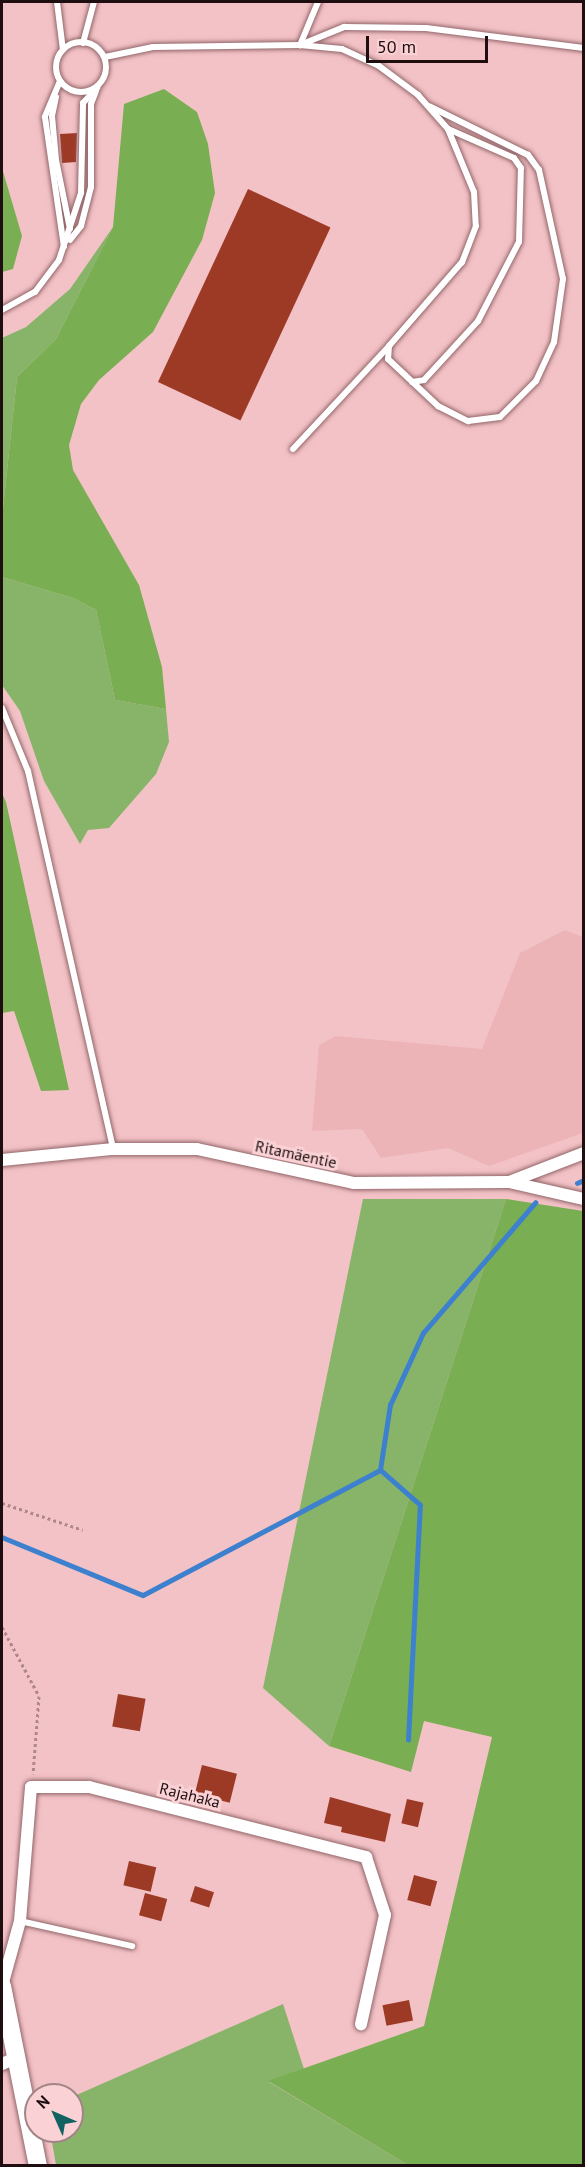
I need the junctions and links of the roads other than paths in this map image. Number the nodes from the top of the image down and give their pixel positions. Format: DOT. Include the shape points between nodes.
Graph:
graph roads {
  1 [pos="57,2"];
  2 [pos="94,2"];
  3 [pos="318,2"];
  4 [pos="83,43"];
  5 [pos="300,45"];
  6 [pos="584,48"];
  7 [pos="63,50"];
  8 [pos="105,57"];
  9 [pos="60,81"];
  10 [pos="97,88"];
  11 [pos="429,106"];
  12 [pos="448,129"];
  13 [pos="70,233"];
  14 [pos="64,247"];
  15 [pos="2,310"];
  16 [pos="389,346"];
  17 [pos="412,382"];
  18 [pos="293,449"];
  19 [pos="2,708"];
  20 [pos="113,1149"];
  21 [pos="584,1153"];
  22 [pos="2,1160"];
  23 [pos="510,1182"];
  24 [pos="584,1199"];
  25 [pos="20,1921"];
  26 [pos="132,1946"];
  27 [pos="2,1986"];
  28 [pos="361,2024"];
  29 [pos="10,2060"];
  30 [pos="38,2166"];
  1 -- 7 [label="lane"];
  2 -- 4 [label="lane"];
  3 -- 5 [label="lane"];
  4 -- 7 [label="lane"];
  4 -- 8 [label="lane" via="94,45"];
  5 -- 6 [label="lane" via="345,27 426,28"];
  5 -- 8 [label="lane" via="153,47"];
  5 -- 11 [label="lane" via="342,49 378,66"];
  7 -- 9 [label="lane" via="56,65"];
  8 -- 10 [label="lane" via="106,74"];
  9 -- 10 [label="lane" via="81,93"];
  9 -- 13 [label="lane" via="52,116"];
  9 -- 14 [label="lane" via="45,117"];
  10 -- 13 [label="lane" via="83,103 81,193"];
  10 -- 14 [label="lane" via="91,104 92,187 81,226"];
  11 -- 12 [label="lane"];
  11 -- 17 [label="lane" via="528,155 539,170 563,279 554,342 536,381 500,417 468,421 438,406"];
  12 -- 16 [label="lane" via="474,192 476,226 462,262"];
  12 -- 17 [label="lane" via="514,158 521,168 519,242 478,321 424,380"];
  13 -- 14 [label="lane"];
  14 -- 15 [label="lane" via="50,277 35,292"];
  16 -- 17 [label="lane" via="388,359"];
  16 -- 18 [label="lane"];
  19 -- 20 [label="lane" via="28,771"];
  20 -- 22 [label="street, Ritamäentie"];
  20 -- 23 [label="street, Ritamäentie" via="197,1149 354,1183"];
  21 -- 23 [label="street"];
  23 -- 24 [label="street, Ritamäentie"];
  25 -- 26 [label="lane"];
  25 -- 27 [label="street"];
  25 -- 28 [label="street, Rajahaka" via="31,1787 89,1787 366,1857 385,1915"];
  27 -- 29 [label="main road"];
  29 -- 30 [label="main road"];
}
